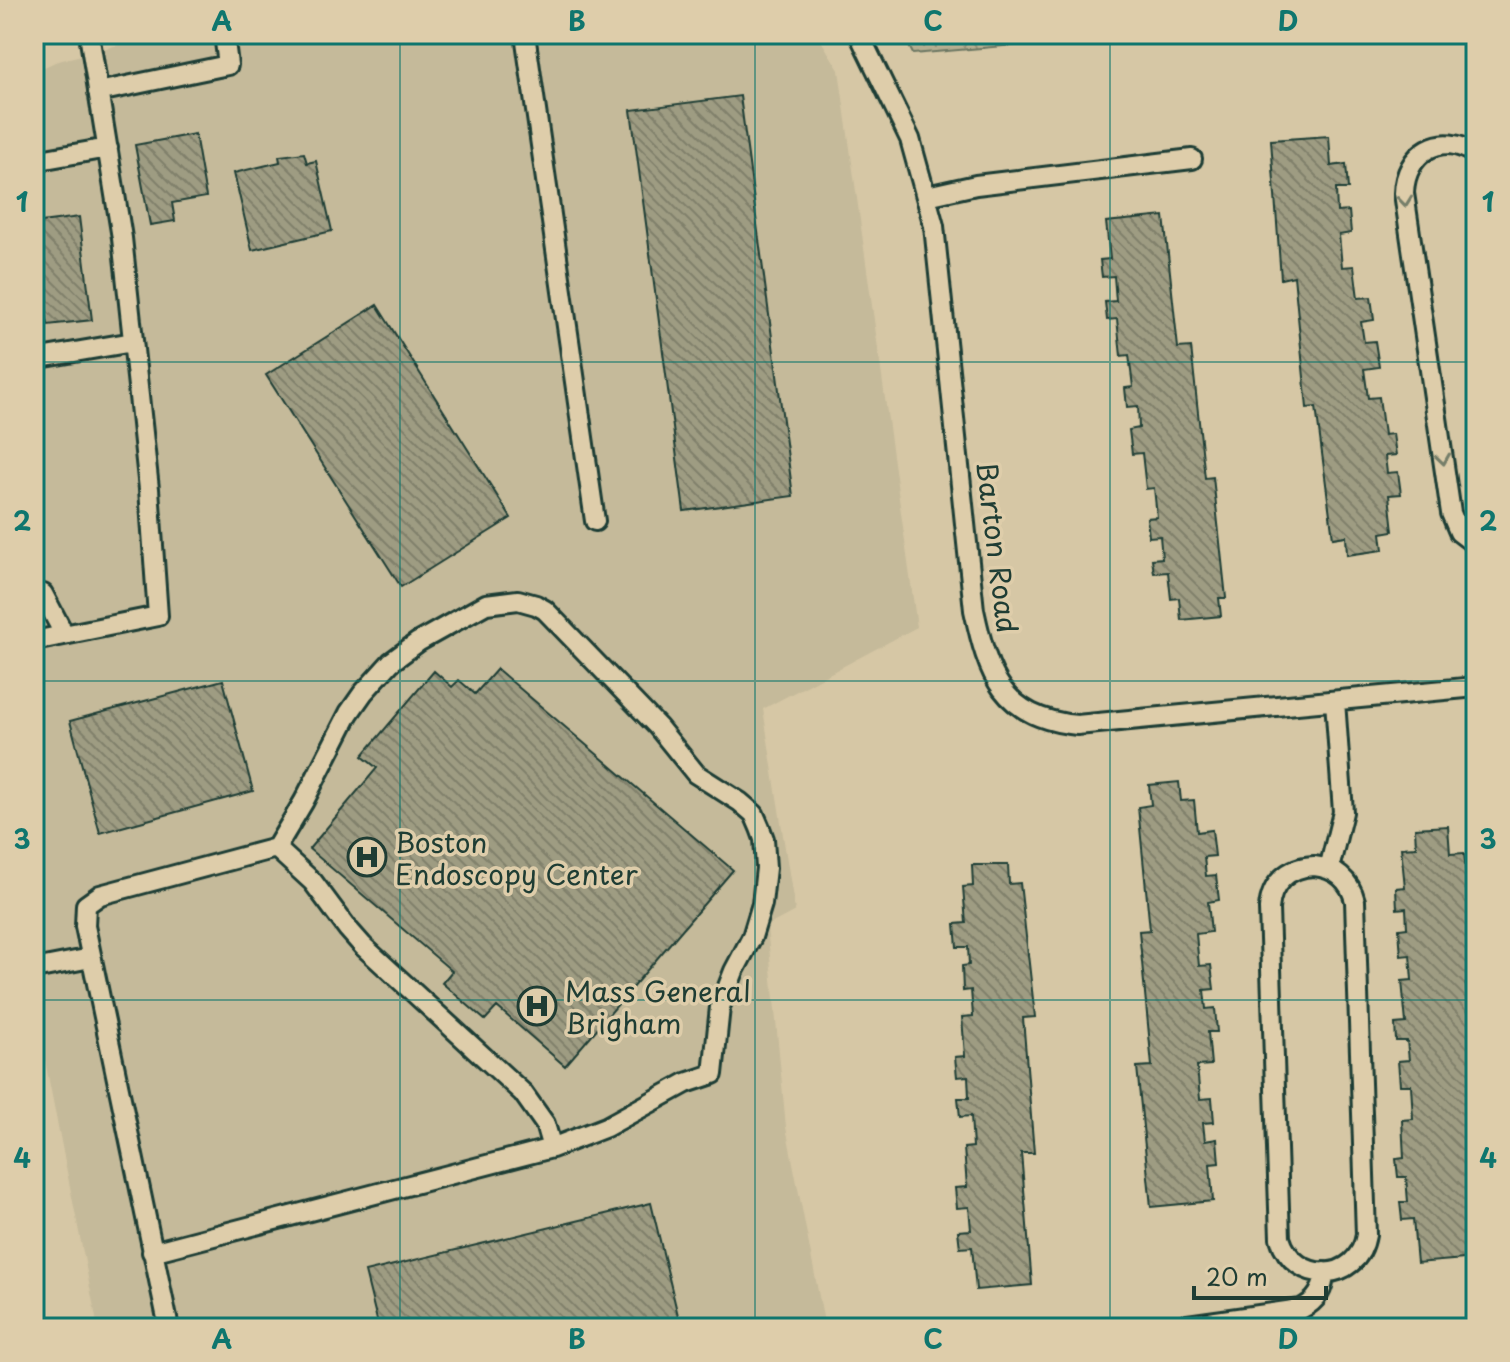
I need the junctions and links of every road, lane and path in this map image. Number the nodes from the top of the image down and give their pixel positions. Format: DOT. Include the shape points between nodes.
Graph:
graph roads {
  1 [pos="89,34"];
  2 [pos="224,34"];
  3 [pos="525,34"];
  4 [pos="859,34"];
  5 [pos="98,92"];
  6 [pos="108,148"];
  7 [pos="1476,155"];
  8 [pos="1192,159"];
  9 [pos="34,161"];
  10 [pos="927,196"];
  11 [pos="133,342"];
  12 [pos="34,359"];
  13 [pos="595,521"];
  14 [pos="1476,545"];
  15 [pos="39,594"];
  16 [pos="64,634"];
  17 [pos="34,641"];
  18 [pos="1476,687"];
  19 [pos="1335,701"];
  20 [pos="276,848"];
  21 [pos="1329,869"];
  22 [pos="91,958"];
  23 [pos="34,969"];
  24 [pos="552,1148"];
  25 [pos="152,1252"];
  26 [pos="1324,1272"];
  27 [pos="169,1328"];
  28 [pos="1166,1328"];
  1 -- 5 [label="lane"];
  2 -- 5 [label="lane" via="228,65"];
  3 -- 13 [label="lane"];
  4 -- 10 [label="lane, Barton Road" via="910,139"];
  5 -- 6 [label="lane"];
  6 -- 9 [label="lane"];
  6 -- 11 [label="lane"];
  7 -- 14 [label="lane, one-way" via="1454,145 1428,149 1408,167 1404,193 1451,513 1459,532"];
  8 -- 10 [label="lane" via="976,185"];
  10 -- 19 [label="lane, Barton Road" via="974,610 985,657 1004,691 1036,715 1077,725"];
  11 -- 12 [label="lane"];
  11 -- 16 [label="lane" via="158,616"];
  15 -- 16 [label="lane"];
  16 -- 17 [label="lane"];
  18 -- 19 [label="lane, Barton Road"];
  19 -- 21 [label="lane" via="1343,812"];
  20 -- 22 [label="lane" via="92,899 84,915"];
  20 -- 24 [label="lane" via="313,882 363,946 523,1093 545,1124"];
  20 -- 24 [label="lane" via="342,723 379,674 418,642 479,607 501,601 518,600 545,610 696,774 754,814 764,839 766,886 752,937 720,1007 713,1074"];
  21 -- 26 [label="lane" via="1350,886 1356,906 1366,1235 1351,1263"];
  21 -- 26 [label="lane" via="1308,866 1288,873 1274,888 1269,909 1280,1238 1292,1261"];
  22 -- 23 [label="lane"];
  22 -- 25 [label="lane"];
  24 -- 25 [label="lane"];
  25 -- 27 [label="lane"];
  26 -- 28 [label="lane" via="1319,1294 1301,1309"];
}
